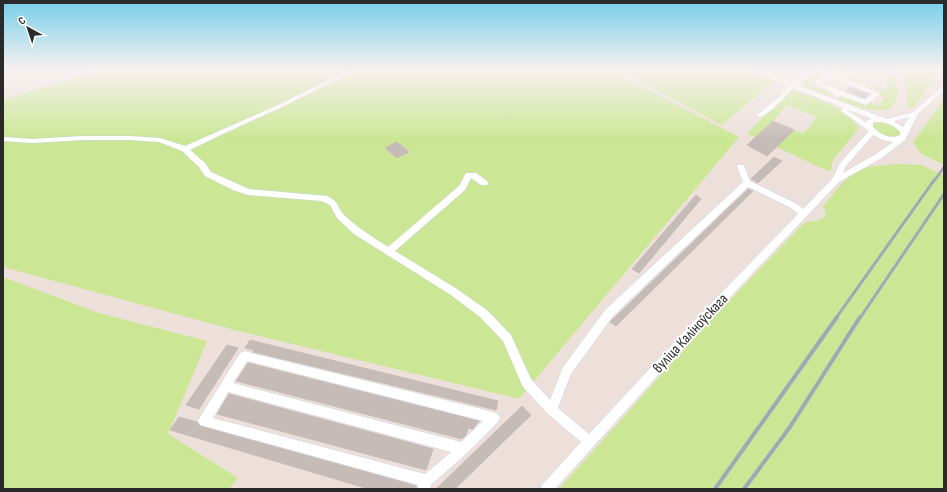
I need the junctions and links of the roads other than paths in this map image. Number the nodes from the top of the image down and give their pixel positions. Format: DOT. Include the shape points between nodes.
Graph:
graph roads {
  1 [pos="307,93"];
  2 [pos="785,93"];
  3 [pos="811,93"];
  4 [pos="840,93"];
  5 [pos="874,93"];
  6 [pos="937,93"];
  7 [pos="831,101"];
  8 [pos="915,113"];
  9 [pos="759,116"];
  10 [pos="884,121"];
  11 [pos="871,130"];
  12 [pos="903,135"];
  13 [pos="3,139"];
  14 [pos="185,149"];
  15 [pos="741,167"];
  16 [pos="836,180"];
  17 [pos="484,182"];
  18 [pos="747,183"];
  19 [pos="803,214"];
  20 [pos="388,252"];
  21 [pos="225,386"];
  22 [pos="552,410"];
  23 [pos="590,442"];
  24 [pos="463,449"];
  25 [pos="425,485"];
  26 [pos="546,489"];
  1 -- 14 [label="street"];
  2 -- 9 [label="street"];
  3 -- 7 [label="street"];
  4 -- 5 [label="street" via="866,104 876,94"];
  4 -- 7 [label="street"];
  6 -- 8 [label="street"];
  7 -- 10 [label="street"];
  7 -- 11 [label="street"];
  8 -- 10 [label="street"];
  8 -- 12 [label="street"];
  10 -- 11 [label="street, вуліца Каліноўскага" via="872,121 869,124"];
  10 -- 12 [label="street" via="899,126"];
  11 -- 12 [label="street" via="890,139"];
  11 -- 16 [label="street, вуліца Каліноўскага" via="844,165"];
  12 -- 16 [label="street, вуліца Каліноўскага" via="879,156"];
  13 -- 14 [label="street" via="129,138 160,140"];
  14 -- 20 [label="street" via="208,174 236,188 248,192 324,198 333,203 340,216 357,232"];
  15 -- 18 [label="street"];
  16 -- 19 [label="street, вуліца Каліноўскага"];
  17 -- 20 [label="street" via="469,175 462,188"];
  18 -- 19 [label="street" via="794,206"];
  18 -- 22 [label="street" via="609,313 567,371"];
  19 -- 23 [label="street, вуліца Каліноўскага"];
  20 -- 22 [label="street" via="454,292 494,323 507,338 527,384"];
  21 -- 24 [label="street"];
  21 -- 24 [label="street" via="244,356 494,418"];
  21 -- 25 [label="street" via="204,421"];
  22 -- 23 [label="street"];
  23 -- 26 [label="street, вуліца Каліноўскага"];
  24 -- 25 [label="street"];
}
